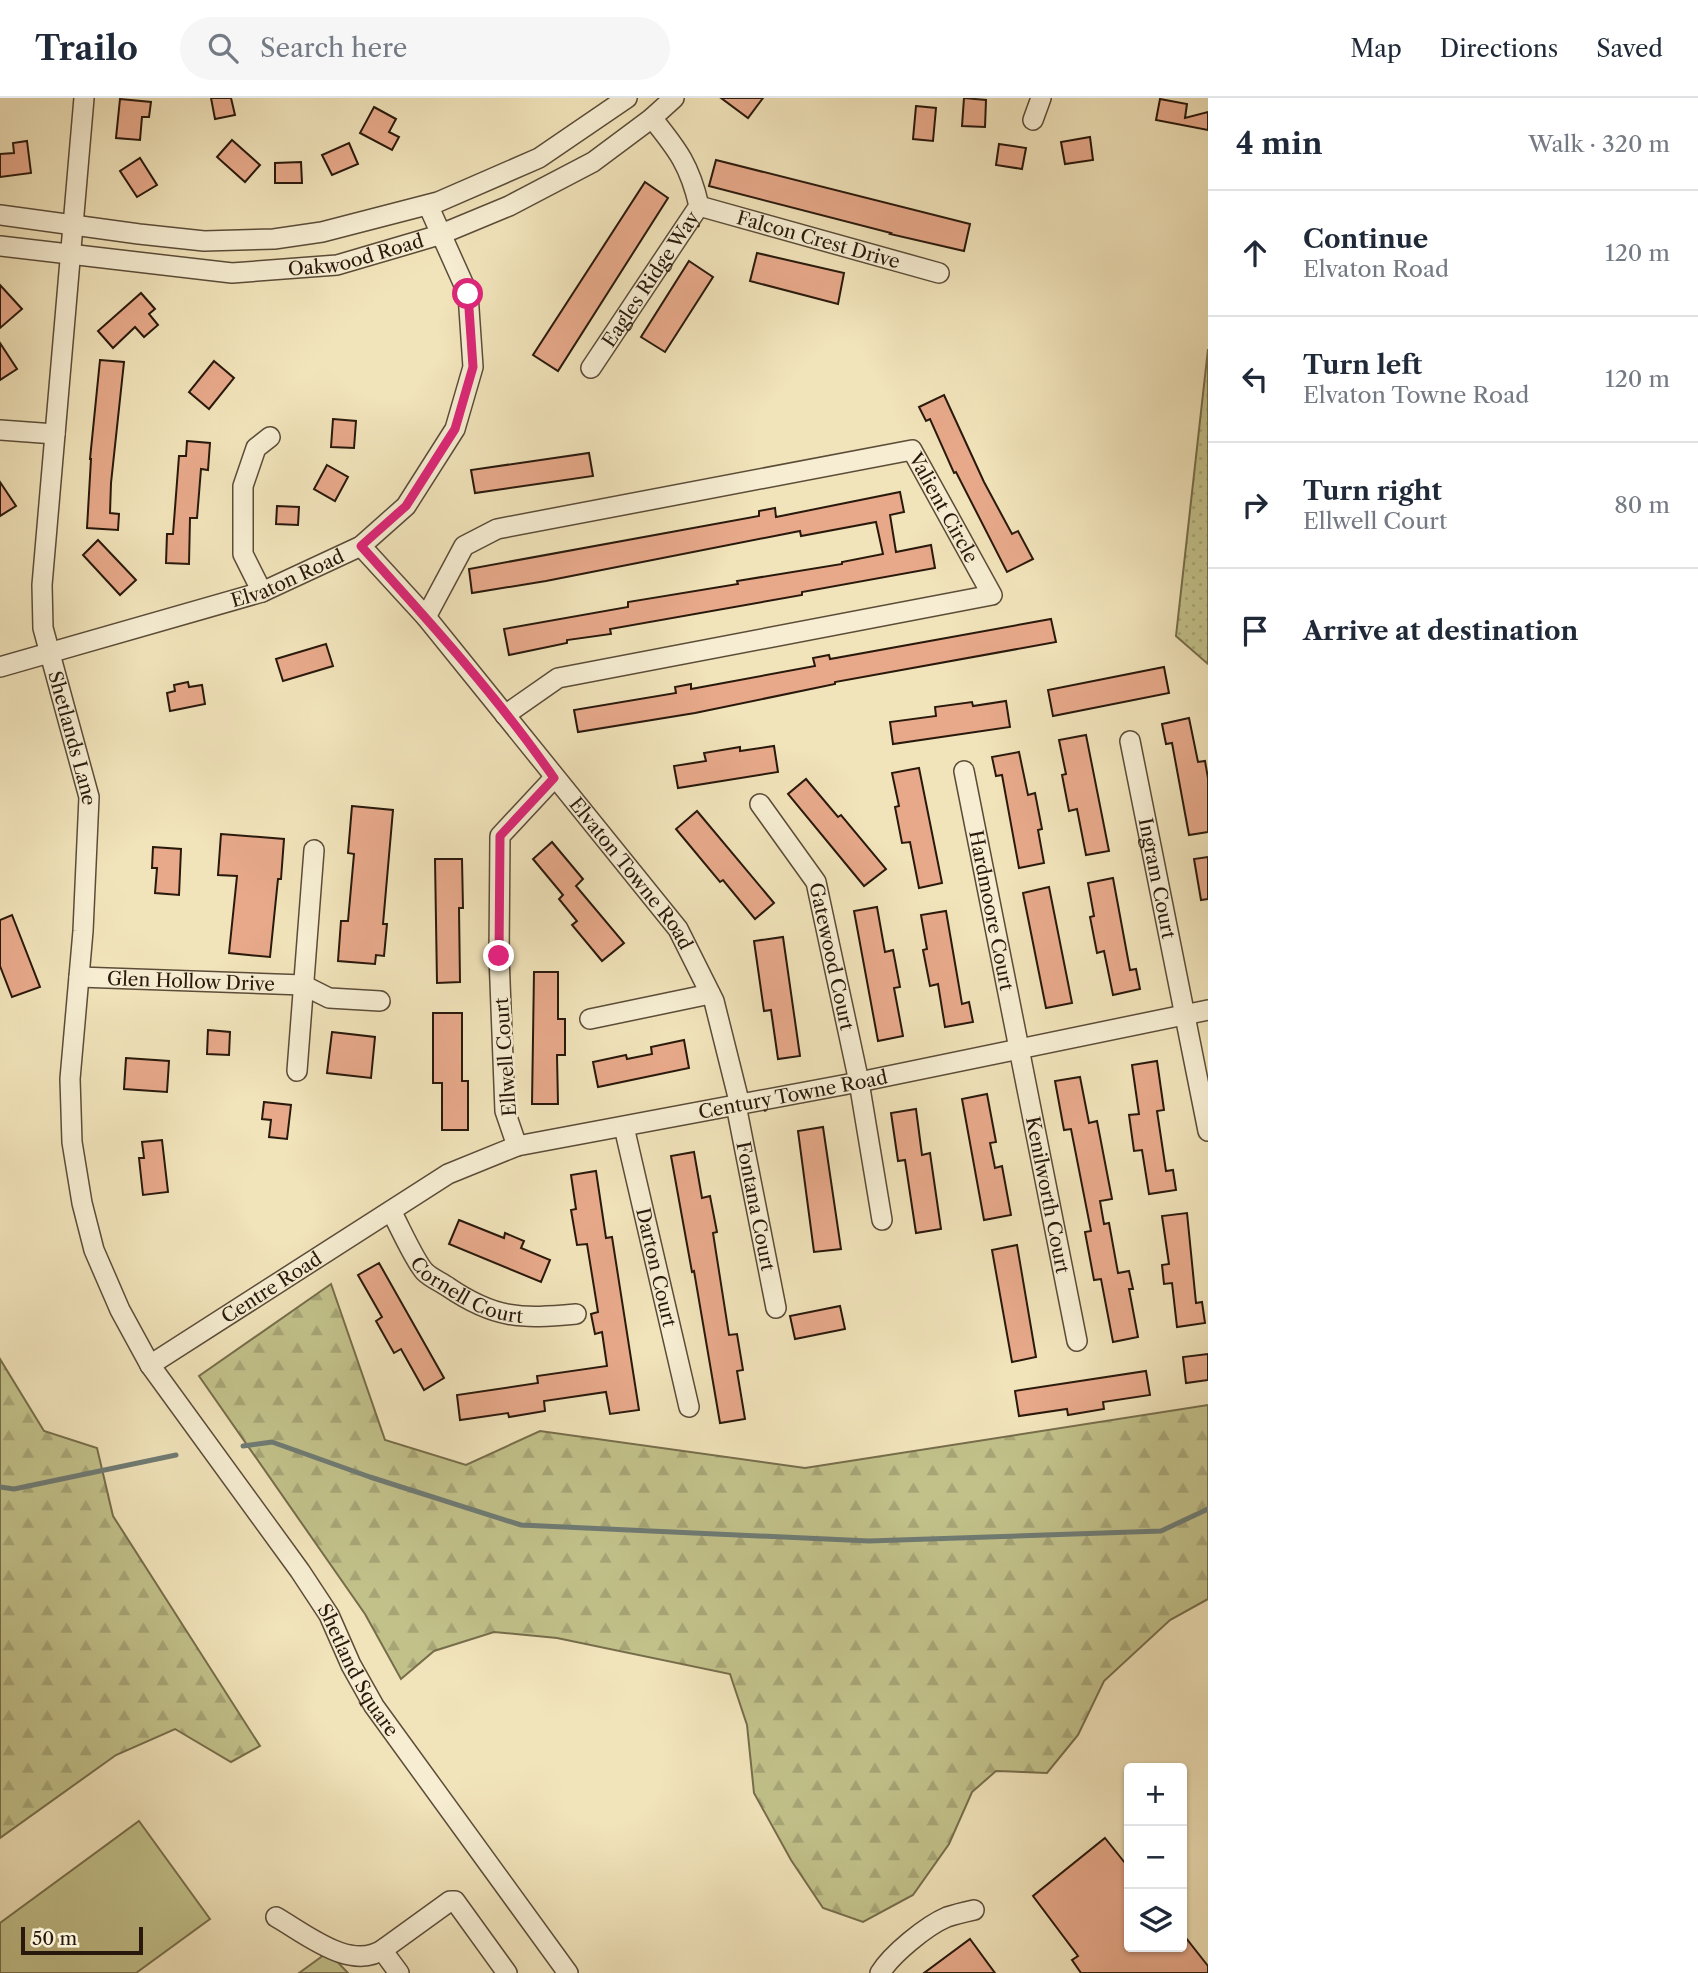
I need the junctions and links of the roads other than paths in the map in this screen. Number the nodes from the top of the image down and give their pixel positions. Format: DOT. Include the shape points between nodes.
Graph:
graph roads {
  1 [pos="84,98"];
  2 [pos="627,98"];
  3 [pos="674,98"];
  4 [pos="1041,98"];
  5 [pos="653,118"];
  6 [pos="1032,120"];
  7 [pos="428,205"];
  8 [pos="699,206"];
  9 [pos="0,215"];
  10 [pos="74,225"];
  11 [pos="439,234"];
  12 [pos="0,246"];
  13 [pos="71,255"];
  14 [pos="939,273"];
  15 [pos="591,368"];
  16 [pos="0,430"];
  17 [pos="55,434"];
  18 [pos="270,436"];
  19 [pos="361,546"];
  20 [pos="262,592"];
  21 [pos="426,617"];
  22 [pos="50,653"];
  23 [pos="0,667"];
  24 [pos="505,715"];
  25 [pos="1129,741"];
  26 [pos="964,771"];
  27 [pos="554,778"];
  28 [pos="760,804"];
  29 [pos="314,850"];
  30 [pos="79,977"];
  31 [pos="303,985"];
  32 [pos="710,994"];
  33 [pos="380,1001"];
  34 [pos="1208,1010"];
  35 [pos="1183,1014"];
  36 [pos="590,1019"];
  37 [pos="1020,1048"];
  38 [pos="297,1071"];
  39 [pos="859,1082"];
  40 [pos="738,1105"];
  41 [pos="624,1126"];
  42 [pos="1208,1131"];
  43 [pos="517,1146"];
  44 [pos="391,1210"];
  45 [pos="882,1220"];
  46 [pos="776,1308"];
  47 [pos="576,1314"];
  48 [pos="1077,1341"];
  49 [pos="150,1365"];
  50 [pos="689,1407"];
  51 [pos="974,1910"];
  52 [pos="276,1917"];
  53 [pos="385,1948"];
  54 [pos="399,1973"];
  55 [pos="507,1973"];
  56 [pos="568,1973"];
  57 [pos="880,1973"];
  1 -- 10 [label="street, Shetlands Lane"];
  2 -- 7 [label="street, Oakwood Road" via="539,158"];
  3 -- 5 [label="street, Oakwood Road"];
  4 -- 6 [label="street"];
  5 -- 8 [label="street, Eagles Ridge Way" via="678,150 693,179"];
  5 -- 11 [label="street, Oakwood Road" via="593,162 509,206"];
  7 -- 10 [label="street, Oakwood Road" via="322,232 274,239 204,241"];
  7 -- 11 [label="street, Elvaton Road"];
  8 -- 14 [label="street, Falcon Crest Drive"];
  8 -- 15 [label="street, Eagles Ridge Way"];
  9 -- 10 [label="street, Oakwood Road"];
  10 -- 13 [label="street, Shetlands Lane"];
  11 -- 13 [label="street, Oakwood Road" via="337,265 232,273"];
  11 -- 19 [label="street, Elvaton Road" via="468,294 473,367 455,429 406,506"];
  12 -- 13 [label="street, Oakwood Road"];
  13 -- 17 [label="street, Shetlands Lane"];
  16 -- 17 [label="street"];
  17 -- 22 [label="street, Shetlands Lane" via="42,585 43,628"];
  18 -- 20 [label="street" via="256,447 243,486 243,554"];
  19 -- 20 [label="street, Elvaton Road"];
  19 -- 21 [label="street, Elvaton Towne Road"];
  20 -- 22 [label="street, Elvaton Road"];
  21 -- 24 [label="street, Elvaton Towne Road"];
  21 -- 24 [label="street, Valient Circle" via="464,546 497,528 912,450 992,595 558,678"];
  22 -- 23 [label="street, Elvaton Road"];
  22 -- 30 [label="street, Shetlands Lane" via="89,797"];
  24 -- 27 [label="street, Elvaton Towne Road"];
  25 -- 35 [label="street, Ingram Court"];
  26 -- 37 [label="street, Hardmoore Court"];
  27 -- 32 [label="street, Elvaton Towne Road" via="678,929"];
  27 -- 43 [label="street, Ellwell Court" via="500,836 505,1111"];
  28 -- 39 [label="street, Gatewood Court" via="816,882"];
  29 -- 31 [label="street"];
  30 -- 31 [label="street, Glen Hollow Drive"];
  30 -- 49 [label="street, Shetlands Lane" via="70,1079 72,1142 82,1203 109,1286"];
  31 -- 33 [label="street" via="329,998"];
  31 -- 38 [label="street"];
  32 -- 36 [label="street"];
  32 -- 40 [label="street, Elvaton Towne Road"];
  34 -- 35 [label="street, Century Towne Road"];
  35 -- 37 [label="street, Century Towne Road"];
  35 -- 42 [label="street, Ingram Court"];
  37 -- 39 [label="street, Century Towne Road"];
  37 -- 48 [label="street, Kenilworth Court"];
  39 -- 40 [label="street, Century Towne Road"];
  39 -- 45 [label="street, Gatewood Court"];
  40 -- 41 [label="street, Century Towne Road"];
  40 -- 46 [label="street, Fontana Court"];
  41 -- 43 [label="street, Century Towne Road"];
  41 -- 50 [label="street, Darton Court"];
  43 -- 44 [label="street, Century Towne Road" via="448,1174"];
  44 -- 47 [label="street, Cornell Court" via="425,1272 459,1295 507,1315"];
  44 -- 49 [label="street, Centre Road"];
  49 -- 56 [label="street, Shetland Square" via="329,1615 374,1706"];
  51 -- 57 [label="street" via="945,1918 908,1943"];
  52 -- 53 [label="street" via="350,1956 375,1956"];
  53 -- 54 [label="street"];
  53 -- 55 [label="street" via="456,1901"];
}
